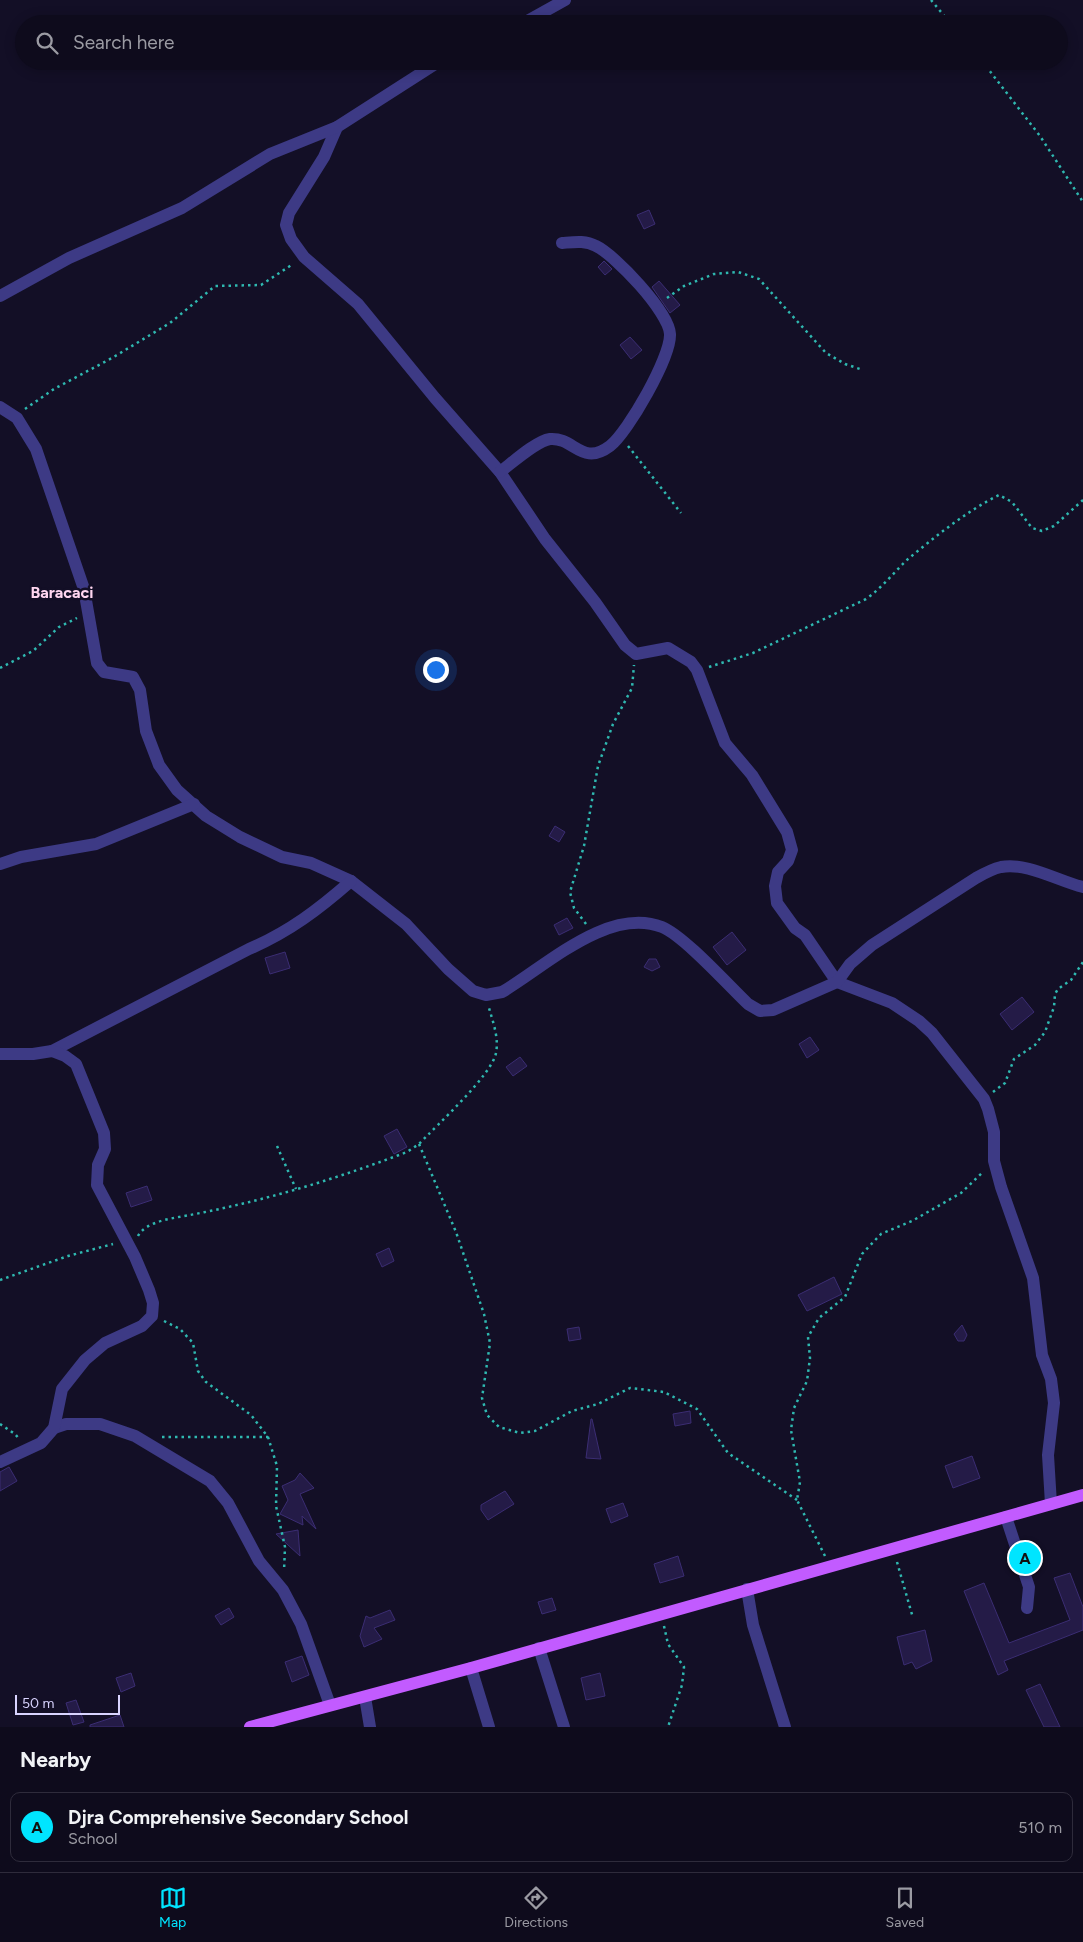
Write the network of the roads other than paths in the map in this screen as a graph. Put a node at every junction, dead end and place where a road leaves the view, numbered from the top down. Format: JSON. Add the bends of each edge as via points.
{"nodes":[{"id":1,"x":565,"y":0,"type":"edge"},
{"id":2,"x":538,"y":15,"type":"edge"},
{"id":3,"x":426,"y":70,"type":"edge"},
{"id":4,"x":337,"y":126,"type":"junction"},
{"id":5,"x":562,"y":243,"type":"dead end"},
{"id":6,"x":0,"y":296,"type":"edge"},
{"id":7,"x":0,"y":407,"type":"edge"},
{"id":8,"x":500,"y":472,"type":"junction"},
{"id":9,"x":194,"y":804,"type":"junction"},
{"id":10,"x":0,"y":864,"type":"edge"},
{"id":11,"x":351,"y":880,"type":"junction"},
{"id":12,"x":1083,"y":888,"type":"edge"},
{"id":13,"x":837,"y":982,"type":"junction"},
{"id":14,"x":52,"y":1051,"type":"junction"},
{"id":15,"x":0,"y":1054,"type":"edge"},
{"id":16,"x":54,"y":1428,"type":"junction"},
{"id":17,"x":0,"y":1462,"type":"edge"},
{"id":18,"x":1083,"y":1495,"type":"edge"},
{"id":19,"x":1051,"y":1504,"type":"junction"},
{"id":20,"x":1006,"y":1517,"type":"junction"},
{"id":21,"x":747,"y":1589,"type":"junction"},
{"id":22,"x":1027,"y":1608,"type":"dead end"},
{"id":23,"x":539,"y":1648,"type":"junction"},
{"id":24,"x":471,"y":1668,"type":"junction"},
{"id":25,"x":365,"y":1697,"type":"junction"},
{"id":26,"x":330,"y":1705,"type":"junction"},
{"id":27,"x":250,"y":1727,"type":"edge"},
{"id":28,"x":370,"y":1727,"type":"edge"},
{"id":29,"x":489,"y":1727,"type":"edge"},
{"id":30,"x":564,"y":1727,"type":"edge"},
{"id":31,"x":785,"y":1727,"type":"edge"}],
"edges":[{"from":1,"to":2,"type":"street"},
{"from":3,"to":4,"type":"street"},
{"from":4,"to":6,"type":"street","via":[[277,150],[182,208],[69,258]]},
{"from":4,"to":8,"type":"street","via":[[324,157],[289,213],[286,225],[291,239],[304,257],[358,304]]},
{"from":5,"to":8,"type":"street","via":[[580,241],[594,245],[610,254],[629,272],[670,328],[667,349],[650,389],[611,445],[600,452],[588,454],[560,440],[550,439]]},
{"from":7,"to":9,"type":"street","via":[[17,418],[36,449],[84,589],[97,663],[104,672],[133,677],[140,690],[146,731],[159,765],[177,790]]},
{"from":8,"to":13,"type":"street","via":[[545,539],[625,645],[636,654],[668,648],[691,662],[697,670],[725,743],[752,775],[787,832],[792,850],[788,861],[778,872],[775,886],[778,903]]},
{"from":9,"to":10,"type":"street","via":[[96,844]]},
{"from":9,"to":11,"type":"street","via":[[206,816],[240,837],[282,857],[311,863]]},
{"from":11,"to":13,"type":"street","via":[[406,924],[473,991],[486,995],[502,992],[593,935],[635,922],[662,927],[760,1011],[773,1010]]},
{"from":11,"to":14,"type":"street","via":[[324,906],[272,939]]},
{"from":12,"to":13,"type":"street","via":[[1014,867],[990,871],[872,945],[850,964]]},
{"from":13,"to":19,"type":"street","via":[[892,1003],[919,1021],[984,1099],[994,1132],[994,1161],[1001,1187],[1033,1278],[1042,1355],[1051,1379],[1054,1403],[1048,1455]]},
{"from":14,"to":15,"type":"street"},
{"from":14,"to":16,"type":"street","via":[[76,1064],[104,1133],[105,1149],[98,1165],[97,1185],[127,1240],[153,1303],[152,1316],[142,1326],[106,1343],[85,1360],[62,1389]]},
{"from":16,"to":17,"type":"street","via":[[41,1443]]},
{"from":16,"to":26,"type":"street","via":[[66,1424],[100,1424],[135,1436],[210,1481],[228,1502],[259,1561],[283,1590],[301,1624]]},
{"from":18,"to":19,"type":"main road"},
{"from":19,"to":20,"type":"main road"},
{"from":20,"to":21,"type":"main road"},
{"from":20,"to":22,"type":"street","via":[[1030,1587]]},
{"from":21,"to":23,"type":"main road"},
{"from":21,"to":31,"type":"street","via":[[753,1625]]},
{"from":23,"to":24,"type":"main road"},
{"from":23,"to":30,"type":"street"},
{"from":24,"to":25,"type":"main road"},
{"from":24,"to":29,"type":"street"},
{"from":25,"to":26,"type":"main road"},
{"from":25,"to":28,"type":"street"},
{"from":26,"to":27,"type":"main road"}]}
